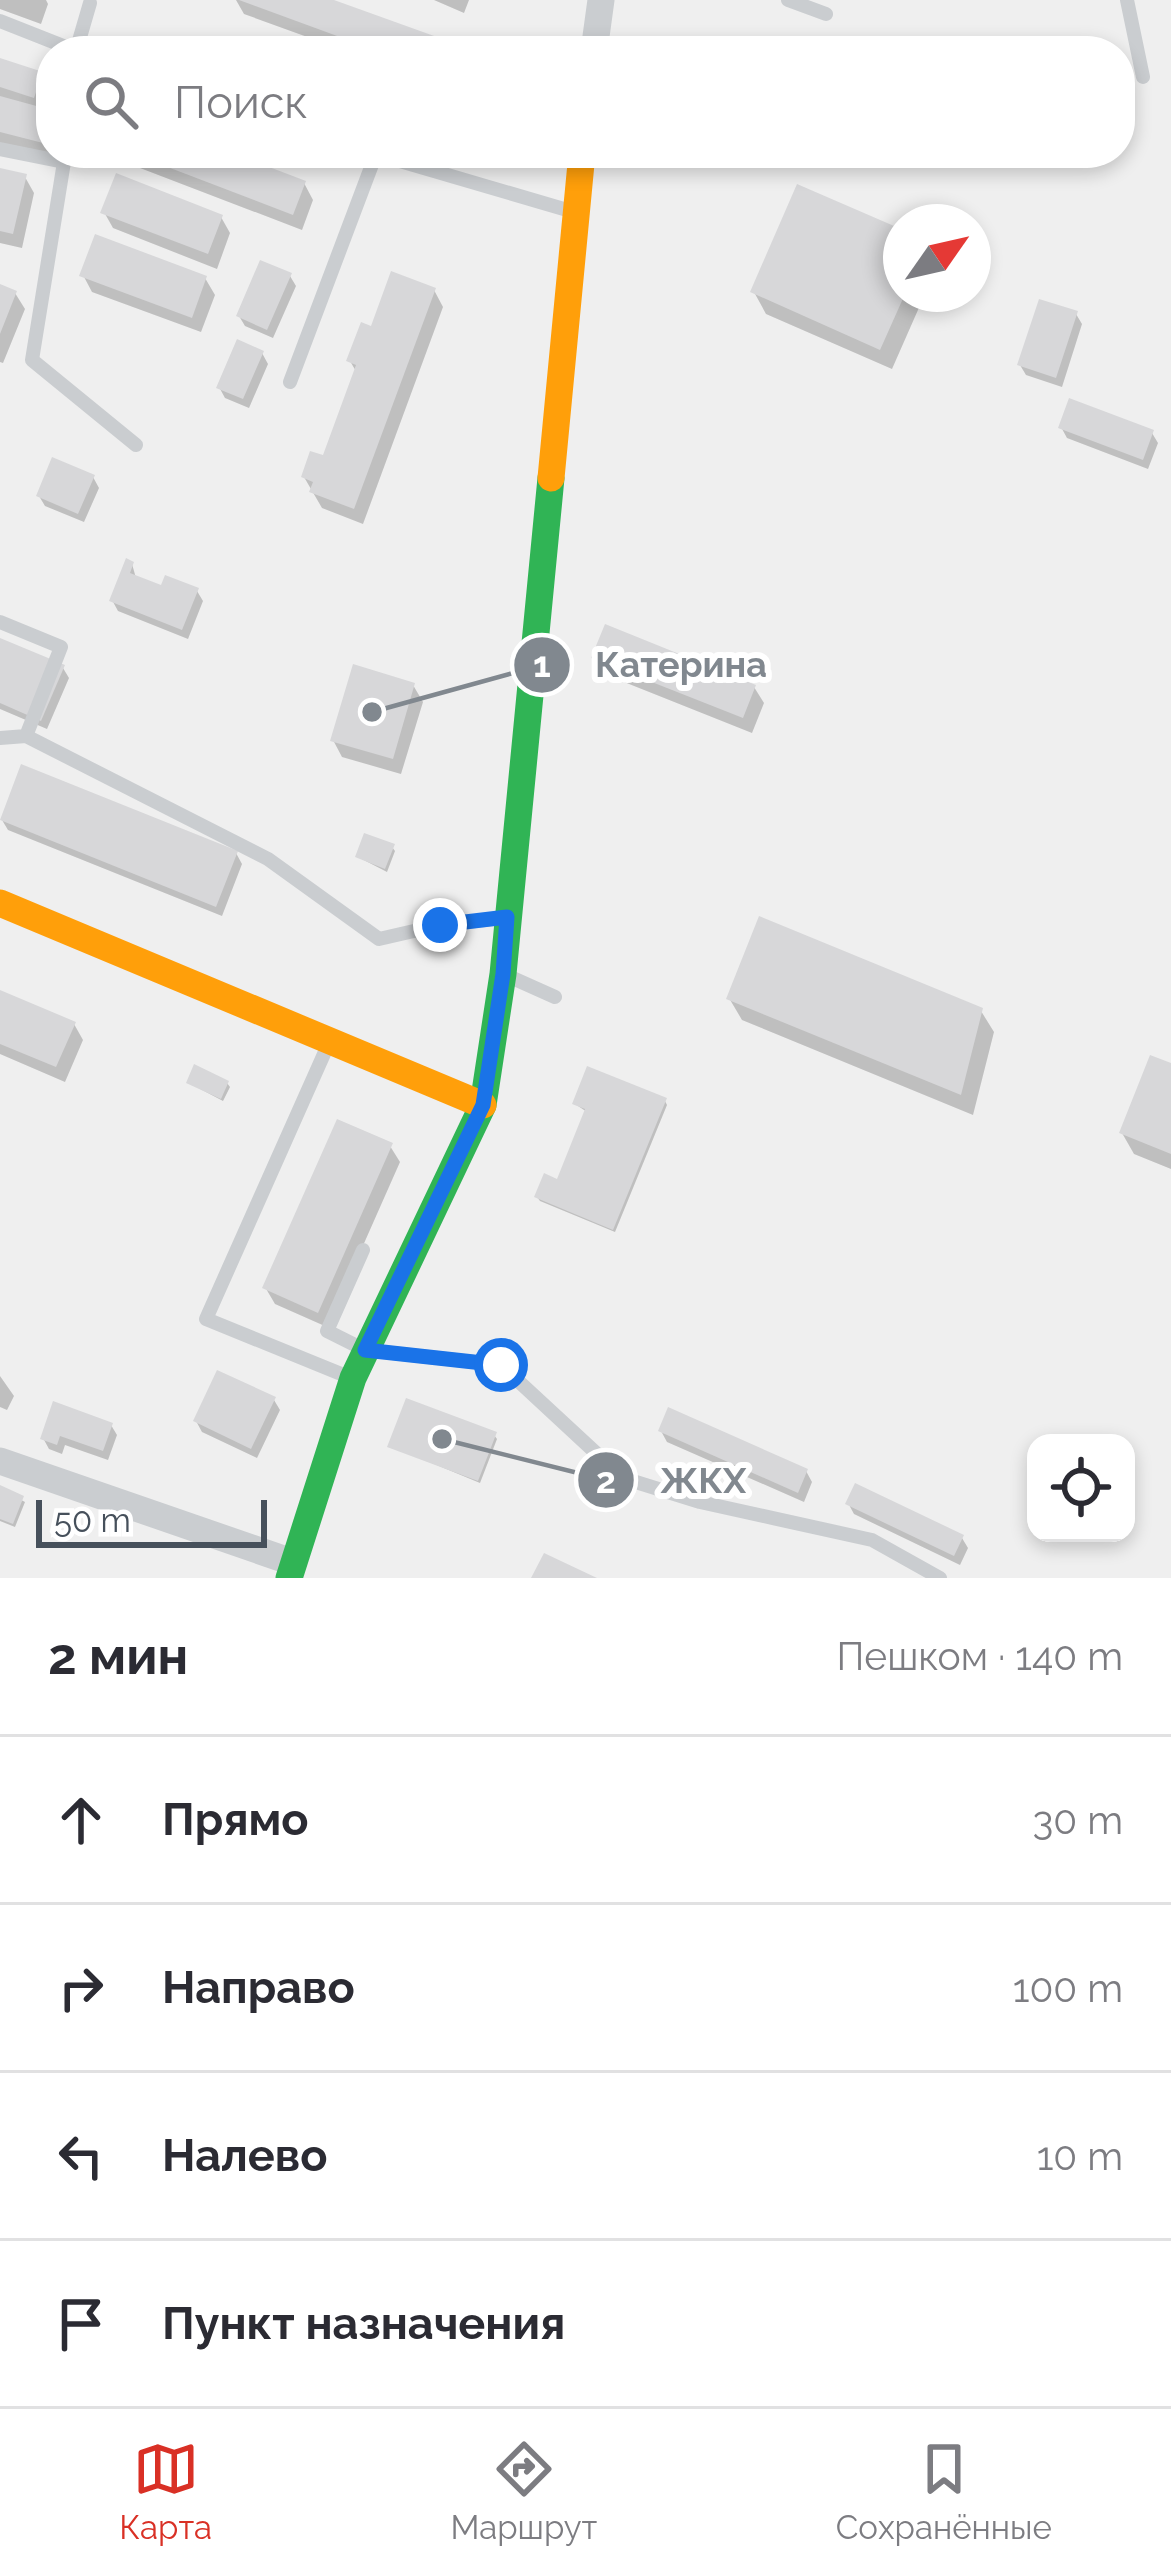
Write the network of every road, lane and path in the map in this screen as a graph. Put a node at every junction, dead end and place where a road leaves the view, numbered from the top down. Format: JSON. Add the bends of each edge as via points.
{"nodes":[{"id":1,"x":601,"y":0,"type":"edge"},
{"id":2,"x":788,"y":0,"type":"edge"},
{"id":3,"x":1127,"y":0,"type":"edge"},
{"id":4,"x":91,"y":1,"type":"edge"},
{"id":5,"x":826,"y":14,"type":"dead end"},
{"id":6,"x":0,"y":21,"type":"edge"},
{"id":7,"x":38,"y":36,"type":"edge"},
{"id":8,"x":80,"y":36,"type":"edge"},
{"id":9,"x":596,"y":36,"type":"edge"},
{"id":10,"x":1135,"y":36,"type":"edge"},
{"id":11,"x":1135,"y":38,"type":"edge"},
{"id":12,"x":1143,"y":76,"type":"dead end"},
{"id":13,"x":0,"y":149,"type":"edge"},
{"id":14,"x":36,"y":154,"type":"edge"},
{"id":15,"x":63,"y":168,"type":"edge"},
{"id":16,"x":371,"y":168,"type":"edge"},
{"id":17,"x":424,"y":168,"type":"edge"},
{"id":18,"x":580,"y":168,"type":"edge"},
{"id":19,"x":574,"y":212,"type":"junction"},
{"id":20,"x":290,"y":382,"type":"dead end"},
{"id":21,"x":136,"y":445,"type":"dead end"},
{"id":22,"x":0,"y":622,"type":"edge"},
{"id":23,"x":26,"y":736,"type":"junction"},
{"id":24,"x":0,"y":738,"type":"edge"},
{"id":25,"x":0,"y":903,"type":"edge"},
{"id":26,"x":507,"y":917,"type":"junction"},
{"id":27,"x":503,"y":974,"type":"junction"},
{"id":28,"x":555,"y":997,"type":"dead end"},
{"id":29,"x":330,"y":1040,"type":"junction"},
{"id":30,"x":483,"y":1105,"type":"junction"},
{"id":31,"x":363,"y":1250,"type":"dead end"},
{"id":32,"x":365,"y":1350,"type":"junction"},
{"id":33,"x":352,"y":1378,"type":"junction"},
{"id":34,"x":0,"y":1461,"type":"edge"},
{"id":35,"x":290,"y":1570,"type":"edge"},
{"id":36,"x":940,"y":1578,"type":"edge"}],
"edges":[{"from":1,"to":9,"type":"street"},
{"from":2,"to":5,"type":"lane"},
{"from":3,"to":10,"type":"lane"},
{"from":4,"to":8,"type":"lane"},
{"from":6,"to":7,"type":"lane"},
{"from":11,"to":12,"type":"lane"},
{"from":13,"to":14,"type":"lane"},
{"from":15,"to":21,"type":"lane","via":[[32,360]]},
{"from":16,"to":20,"type":"lane"},
{"from":17,"to":19,"type":"lane"},
{"from":18,"to":19,"type":"street"},
{"from":19,"to":26,"type":"street"},
{"from":22,"to":23,"type":"lane","via":[[62,647]]},
{"from":23,"to":24,"type":"lane"},
{"from":23,"to":26,"type":"lane","via":[[268,860],[379,939]]},
{"from":25,"to":29,"type":"street"},
{"from":26,"to":27,"type":"street"},
{"from":27,"to":28,"type":"lane"},
{"from":27,"to":30,"type":"street"},
{"from":29,"to":30,"type":"street"},
{"from":29,"to":33,"type":"lane","via":[[206,1319]]},
{"from":30,"to":32,"type":"street"},
{"from":31,"to":32,"type":"lane","via":[[328,1331]]},
{"from":32,"to":33,"type":"street"},
{"from":32,"to":36,"type":"lane","via":[[501,1365],[623,1478],[872,1540]]},
{"from":33,"to":35,"type":"street"},
{"from":34,"to":35,"type":"street"}]}
